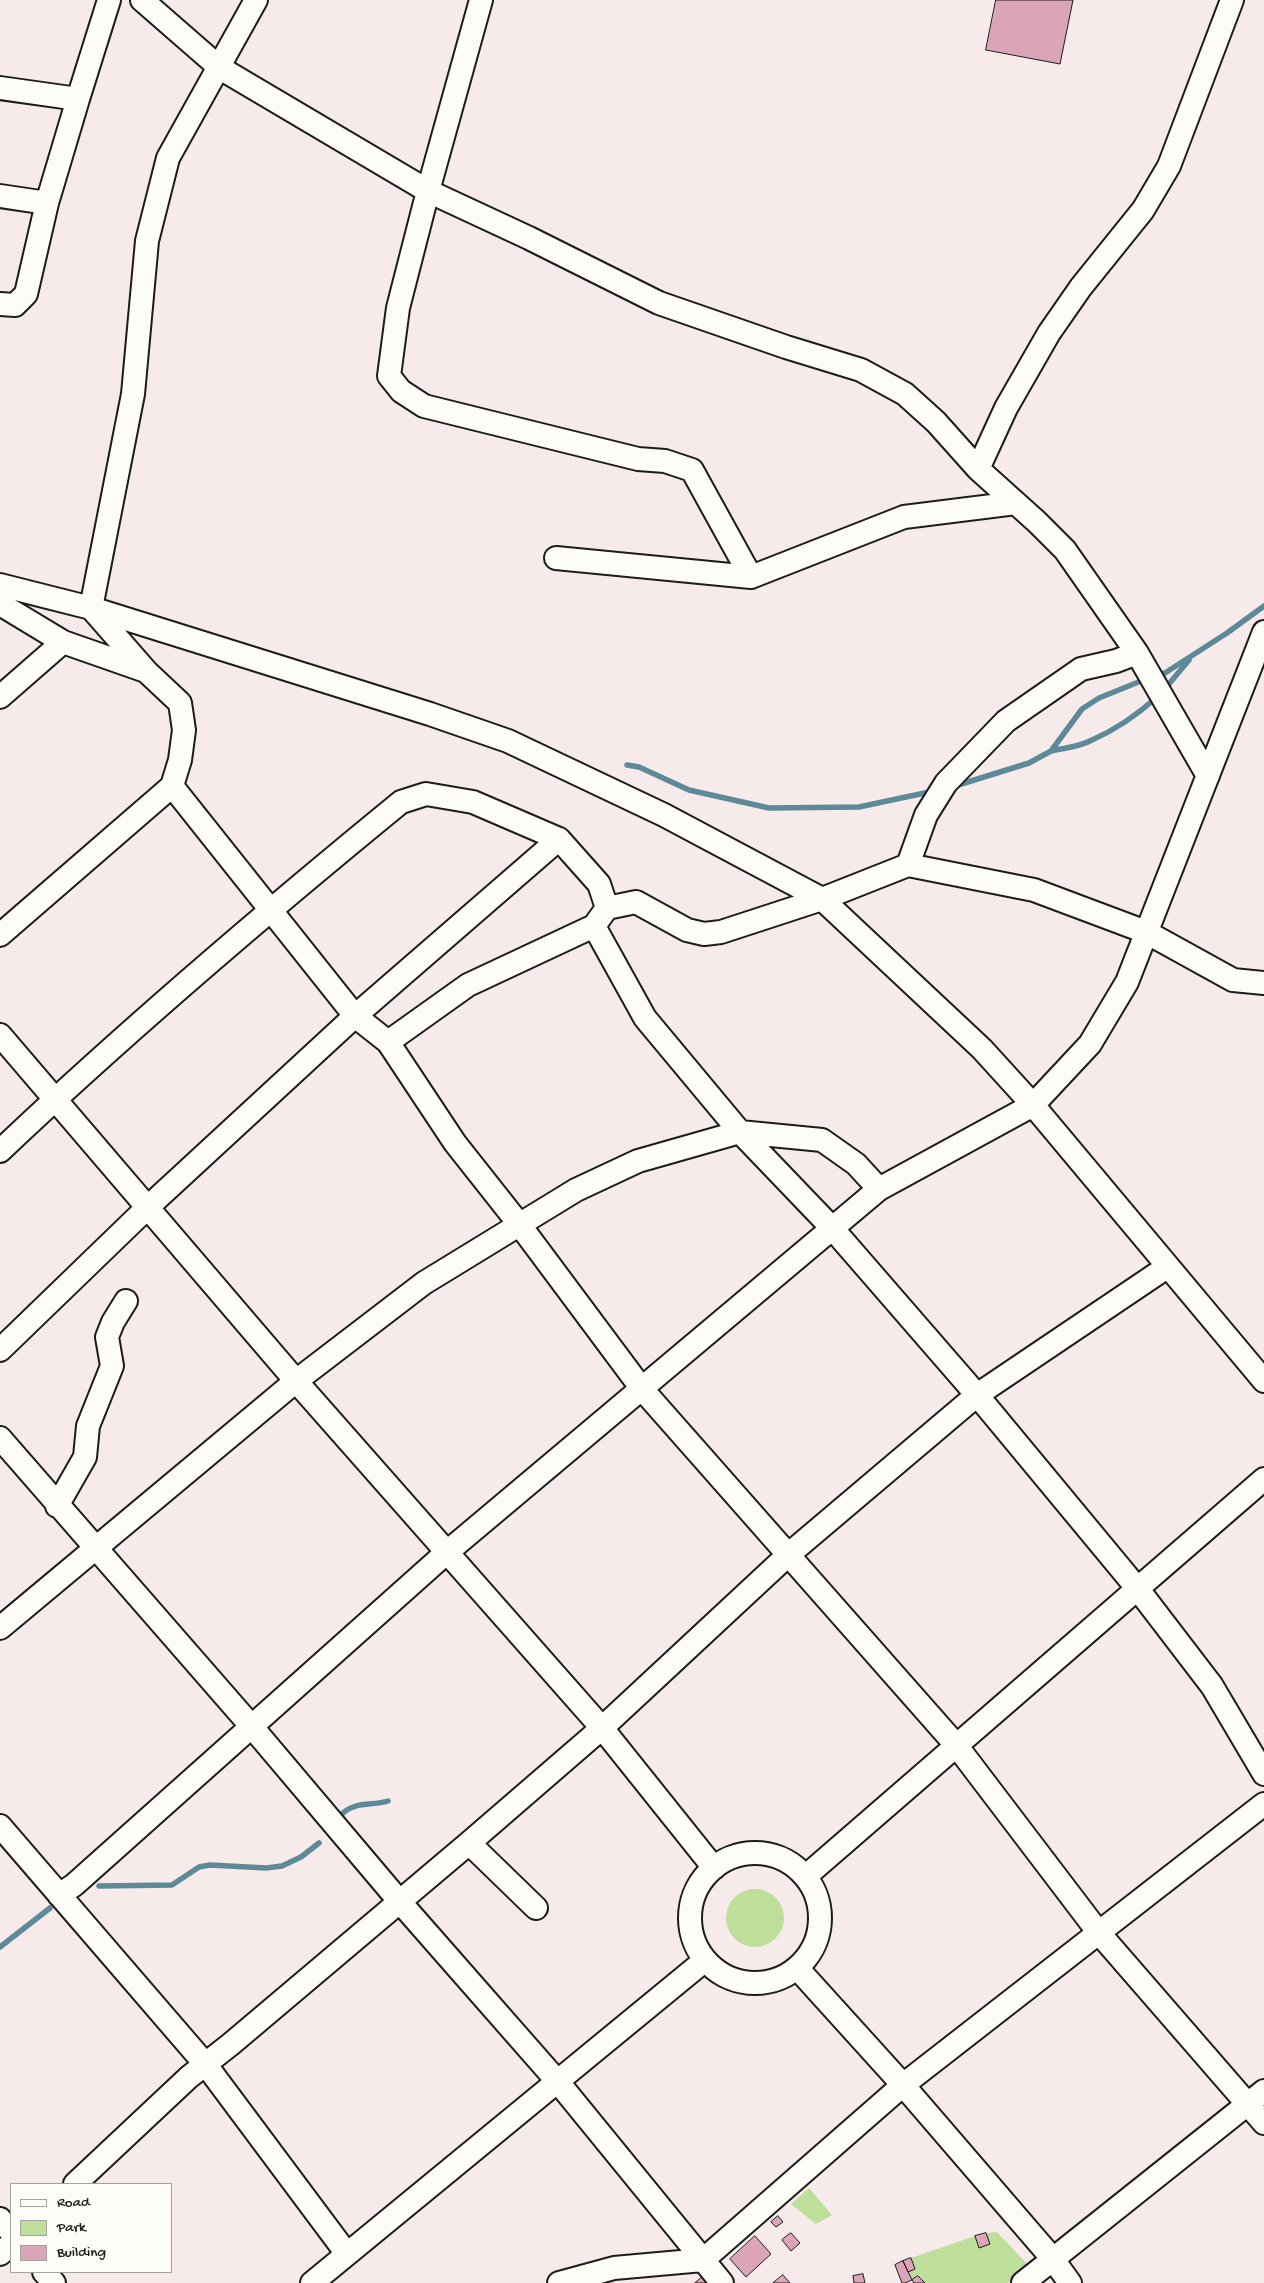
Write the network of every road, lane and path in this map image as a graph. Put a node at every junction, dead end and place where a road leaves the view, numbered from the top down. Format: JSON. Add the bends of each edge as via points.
{"nodes":[{"id":1,"x":109,"y":0,"type":"edge"},
{"id":2,"x":142,"y":0,"type":"edge"},
{"id":3,"x":256,"y":0,"type":"edge"},
{"id":4,"x":481,"y":0,"type":"edge"},
{"id":5,"x":1232,"y":0,"type":"edge"},
{"id":6,"x":220,"y":68,"type":"junction"},
{"id":7,"x":0,"y":88,"type":"edge"},
{"id":8,"x":78,"y":99,"type":"junction"},
{"id":9,"x":428,"y":190,"type":"junction"},
{"id":10,"x":0,"y":196,"type":"edge"},
{"id":11,"x":47,"y":203,"type":"junction"},
{"id":12,"x":0,"y":304,"type":"edge"},
{"id":13,"x":978,"y":469,"type":"junction"},
{"id":14,"x":1016,"y":503,"type":"junction"},
{"id":15,"x":556,"y":558,"type":"dead end"},
{"id":16,"x":751,"y":577,"type":"junction"},
{"id":17,"x":0,"y":585,"type":"edge"},
{"id":18,"x":0,"y":604,"type":"edge"},
{"id":19,"x":91,"y":608,"type":"junction"},
{"id":20,"x":1264,"y":632,"type":"edge"},
{"id":21,"x":63,"y":642,"type":"junction"},
{"id":22,"x":1137,"y":653,"type":"junction"},
{"id":23,"x":147,"y":672,"type":"junction"},
{"id":24,"x":0,"y":697,"type":"edge"},
{"id":25,"x":1208,"y":776,"type":"junction"},
{"id":26,"x":172,"y":786,"type":"junction"},
{"id":27,"x":559,"y":838,"type":"junction"},
{"id":28,"x":908,"y":865,"type":"junction"},
{"id":29,"x":822,"y":899,"type":"junction"},
{"id":30,"x":607,"y":908,"type":"junction"},
{"id":31,"x":270,"y":909,"type":"junction"},
{"id":32,"x":594,"y":926,"type":"junction"},
{"id":33,"x":1146,"y":932,"type":"junction"},
{"id":34,"x":0,"y":935,"type":"edge"},
{"id":35,"x":1264,"y":983,"type":"edge"},
{"id":36,"x":355,"y":1016,"type":"junction"},
{"id":37,"x":0,"y":1035,"type":"edge"},
{"id":38,"x":388,"y":1042,"type":"junction"},
{"id":39,"x":55,"y":1098,"type":"junction"},
{"id":40,"x":1033,"y":1105,"type":"junction"},
{"id":41,"x":740,"y":1132,"type":"junction"},
{"id":42,"x":0,"y":1150,"type":"edge"},
{"id":43,"x":879,"y":1189,"type":"junction"},
{"id":44,"x":148,"y":1207,"type":"junction"},
{"id":45,"x":519,"y":1224,"type":"junction"},
{"id":46,"x":832,"y":1228,"type":"junction"},
{"id":47,"x":1168,"y":1267,"type":"junction"},
{"id":48,"x":126,"y":1302,"type":"dead end"},
{"id":49,"x":0,"y":1350,"type":"edge"},
{"id":50,"x":296,"y":1381,"type":"junction"},
{"id":51,"x":1264,"y":1381,"type":"edge"},
{"id":52,"x":642,"y":1389,"type":"junction"},
{"id":53,"x":978,"y":1395,"type":"junction"},
{"id":54,"x":0,"y":1438,"type":"edge"},
{"id":55,"x":1264,"y":1479,"type":"edge"},
{"id":56,"x":58,"y":1506,"type":"junction"},
{"id":57,"x":97,"y":1549,"type":"junction"},
{"id":58,"x":446,"y":1553,"type":"junction"},
{"id":59,"x":788,"y":1555,"type":"junction"},
{"id":60,"x":1137,"y":1588,"type":"junction"},
{"id":61,"x":0,"y":1628,"type":"edge"},
{"id":62,"x":252,"y":1727,"type":"junction"},
{"id":63,"x":602,"y":1728,"type":"junction"},
{"id":64,"x":956,"y":1745,"type":"junction"},
{"id":65,"x":1264,"y":1774,"type":"edge"},
{"id":66,"x":1264,"y":1804,"type":"edge"},
{"id":67,"x":0,"y":1826,"type":"edge"},
{"id":68,"x":469,"y":1843,"type":"junction"},
{"id":69,"x":714,"y":1868,"type":"junction"},
{"id":70,"x":806,"y":1876,"type":"junction"},
{"id":71,"x":59,"y":1896,"type":"junction"},
{"id":72,"x":400,"y":1902,"type":"junction"},
{"id":73,"x":536,"y":1908,"type":"dead end"},
{"id":74,"x":1099,"y":1933,"type":"junction"},
{"id":75,"x":704,"y":1961,"type":"junction"},
{"id":76,"x":798,"y":1969,"type":"junction"},
{"id":77,"x":206,"y":2066,"type":"junction"},
{"id":78,"x":558,"y":2082,"type":"junction"},
{"id":79,"x":903,"y":2085,"type":"junction"},
{"id":80,"x":1256,"y":2097,"type":"edge"},
{"id":81,"x":1264,"y":2123,"type":"edge"},
{"id":82,"x":76,"y":2183,"type":"edge"},
{"id":83,"x":0,"y":2219,"type":"edge"},
{"id":84,"x":10,"y":2231,"type":"edge"},
{"id":85,"x":10,"y":2245,"type":"edge"},
{"id":86,"x":0,"y":2254,"type":"edge"},
{"id":87,"x":347,"y":2254,"type":"junction"},
{"id":88,"x":1052,"y":2258,"type":"junction"},
{"id":89,"x":702,"y":2260,"type":"junction"},
{"id":90,"x":45,"y":2273,"type":"edge"},
{"id":91,"x":618,"y":2275,"type":"edge"},
{"id":92,"x":320,"y":2280,"type":"edge"},
{"id":93,"x":54,"y":2283,"type":"edge"},
{"id":94,"x":559,"y":2283,"type":"edge"},
{"id":95,"x":722,"y":2283,"type":"edge"},
{"id":96,"x":1023,"y":2283,"type":"edge"},
{"id":97,"x":1070,"y":2283,"type":"edge"}],
"edges":[{"from":1,"to":8,"type":"street"},
{"from":2,"to":6,"type":"street"},
{"from":3,"to":6,"type":"street"},
{"from":4,"to":9,"type":"street"},
{"from":5,"to":13,"type":"street","via":[[1169,166],[1143,210],[1048,333],[1006,408]]},
{"from":6,"to":9,"type":"street"},
{"from":6,"to":19,"type":"street","via":[[168,158],[147,242],[133,394]]},
{"from":7,"to":8,"type":"street"},
{"from":8,"to":11,"type":"street"},
{"from":9,"to":13,"type":"street","via":[[660,303],[861,370],[905,394],[936,422]]},
{"from":9,"to":16,"type":"street","via":[[398,308],[389,376],[401,391],[424,406],[692,470]]},
{"from":10,"to":11,"type":"street"},
{"from":11,"to":12,"type":"street","via":[[26,294],[15,305]]},
{"from":13,"to":14,"type":"street"},
{"from":14,"to":16,"type":"street","via":[[904,517]]},
{"from":14,"to":22,"type":"street","via":[[1064,550]]},
{"from":15,"to":16,"type":"street"},
{"from":17,"to":19,"type":"street"},
{"from":18,"to":21,"type":"street"},
{"from":19,"to":23,"type":"street"},
{"from":19,"to":29,"type":"street","via":[[508,741],[664,815]]},
{"from":20,"to":25,"type":"street"},
{"from":21,"to":23,"type":"street"},
{"from":21,"to":24,"type":"street"},
{"from":22,"to":25,"type":"street"},
{"from":22,"to":28,"type":"street","via":[[1082,669],[1006,721],[946,783],[926,816]]},
{"from":23,"to":26,"type":"street","via":[[180,703],[184,730]]},
{"from":25,"to":33,"type":"street"},
{"from":26,"to":31,"type":"street"},
{"from":26,"to":34,"type":"street"},
{"from":27,"to":30,"type":"street","via":[[598,884]]},
{"from":27,"to":31,"type":"street","via":[[473,802],[426,794],[401,802]]},
{"from":27,"to":36,"type":"street"},
{"from":28,"to":29,"type":"street"},
{"from":28,"to":33,"type":"street","via":[[1034,890]]},
{"from":29,"to":30,"type":"street","via":[[721,932],[704,934],[687,930],[636,902]]},
{"from":29,"to":40,"type":"street","via":[[982,1049]]},
{"from":30,"to":32,"type":"street"},
{"from":31,"to":36,"type":"street"},
{"from":31,"to":39,"type":"street"},
{"from":32,"to":38,"type":"street","via":[[468,985]]},
{"from":32,"to":41,"type":"street","via":[[645,1018]]},
{"from":33,"to":35,"type":"street","via":[[1233,980]]},
{"from":33,"to":40,"type":"street","via":[[1128,982],[1090,1044]]},
{"from":36,"to":38,"type":"street"},
{"from":36,"to":44,"type":"street"},
{"from":37,"to":39,"type":"street"},
{"from":38,"to":45,"type":"street","via":[[455,1144]]},
{"from":39,"to":42,"type":"street"},
{"from":39,"to":44,"type":"street"},
{"from":40,"to":43,"type":"street"},
{"from":40,"to":47,"type":"street"},
{"from":41,"to":43,"type":"street","via":[[822,1140],[856,1164]]},
{"from":41,"to":45,"type":"street","via":[[638,1161],[576,1190]]},
{"from":41,"to":46,"type":"street"},
{"from":43,"to":46,"type":"street"},
{"from":44,"to":49,"type":"street"},
{"from":44,"to":50,"type":"street"},
{"from":45,"to":50,"type":"street","via":[[424,1283]]},
{"from":45,"to":52,"type":"street"},
{"from":46,"to":52,"type":"street"},
{"from":46,"to":53,"type":"street"},
{"from":47,"to":51,"type":"street"},
{"from":47,"to":53,"type":"street"},
{"from":48,"to":56,"type":"street","via":[[107,1337],[112,1366],[88,1426],[85,1457]]},
{"from":50,"to":57,"type":"street"},
{"from":50,"to":58,"type":"street"},
{"from":52,"to":58,"type":"street"},
{"from":52,"to":59,"type":"street"},
{"from":53,"to":59,"type":"street"},
{"from":53,"to":60,"type":"street"},
{"from":54,"to":56,"type":"street"},
{"from":55,"to":60,"type":"street"},
{"from":56,"to":57,"type":"street"},
{"from":57,"to":61,"type":"street"},
{"from":57,"to":62,"type":"street"},
{"from":58,"to":62,"type":"street"},
{"from":58,"to":63,"type":"street"},
{"from":59,"to":63,"type":"street"},
{"from":59,"to":64,"type":"street"},
{"from":60,"to":64,"type":"street"},
{"from":60,"to":65,"type":"street","via":[[1212,1686]]},
{"from":62,"to":71,"type":"street"},
{"from":62,"to":72,"type":"street"},
{"from":63,"to":68,"type":"street"},
{"from":63,"to":69,"type":"street"},
{"from":64,"to":70,"type":"street"},
{"from":64,"to":74,"type":"street"},
{"from":66,"to":74,"type":"street"},
{"from":67,"to":71,"type":"street"},
{"from":68,"to":72,"type":"street"},
{"from":68,"to":73,"type":"street"},
{"from":69,"to":70,"type":"street","via":[[730,1857],[750,1853],[771,1854]]},
{"from":69,"to":75,"type":"street","via":[[699,1883],[691,1902],[689,1923],[694,1943]]},
{"from":70,"to":76,"type":"street","via":[[816,1894],[821,1914],[820,1928],[811,1954]]},
{"from":71,"to":77,"type":"street"},
{"from":72,"to":77,"type":"street"},
{"from":72,"to":78,"type":"street"},
{"from":74,"to":79,"type":"street"},
{"from":74,"to":80,"type":"street"},
{"from":75,"to":76,"type":"street","via":[[739,1983],[780,1980]]},
{"from":75,"to":78,"type":"street"},
{"from":76,"to":79,"type":"street"},
{"from":77,"to":82,"type":"street"},
{"from":77,"to":87,"type":"street"},
{"from":78,"to":87,"type":"street"},
{"from":78,"to":89,"type":"street"},
{"from":79,"to":88,"type":"street"},
{"from":79,"to":89,"type":"street"},
{"from":80,"to":81,"type":"street"},
{"from":80,"to":88,"type":"street"},
{"from":83,"to":84,"type":"street"},
{"from":85,"to":86,"type":"street"},
{"from":87,"to":92,"type":"street"},
{"from":88,"to":96,"type":"street"},
{"from":88,"to":97,"type":"street"},
{"from":89,"to":91,"type":"street"},
{"from":89,"to":95,"type":"street"},
{"from":90,"to":93,"type":"street"},
{"from":91,"to":94,"type":"street"}]}
